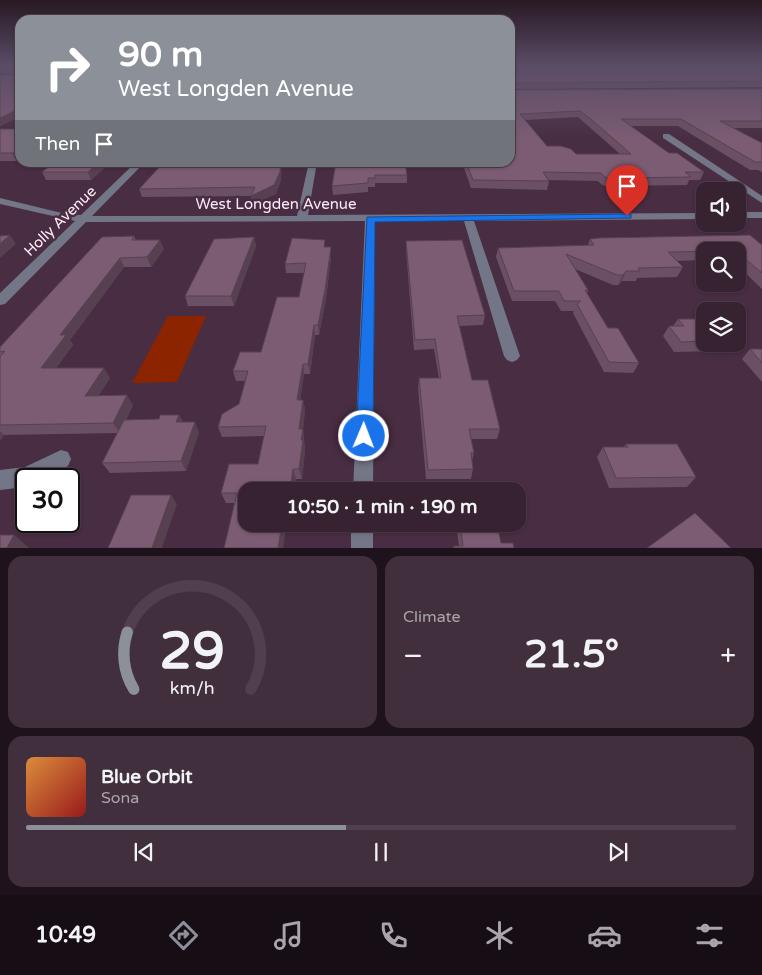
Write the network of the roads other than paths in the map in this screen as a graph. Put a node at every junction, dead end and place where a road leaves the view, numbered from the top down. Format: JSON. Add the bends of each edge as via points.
{"nodes":[{"id":1,"x":666,"y":136,"type":"dead end"},
{"id":2,"x":136,"y":167,"type":"edge"},
{"id":3,"x":312,"y":167,"type":"edge"},
{"id":4,"x":762,"y":200,"type":"edge"},
{"id":5,"x":0,"y":201,"type":"edge"},
{"id":6,"x":756,"y":215,"type":"edge"},
{"id":7,"x":696,"y":216,"type":"edge"},
{"id":8,"x":85,"y":218,"type":"junction"},
{"id":9,"x":302,"y":218,"type":"junction"},
{"id":10,"x":468,"y":218,"type":"junction"},
{"id":11,"x":370,"y":219,"type":"junction"},
{"id":12,"x":762,"y":224,"type":"edge"},
{"id":13,"x":0,"y":301,"type":"edge"},
{"id":14,"x":512,"y":356,"type":"dead end"},
{"id":15,"x":61,"y":459,"type":"dead end"},
{"id":16,"x":0,"y":480,"type":"edge"},
{"id":17,"x":363,"y":482,"type":"edge"},
{"id":18,"x":362,"y":532,"type":"edge"},
{"id":19,"x":362,"y":548,"type":"edge"}],
"edges":[{"from":1,"to":4,"type":"street"},
{"from":2,"to":8,"type":"street","name":"Holly Avenue"},
{"from":3,"to":9,"type":"street"},
{"from":5,"to":8,"type":"street","name":"West Longden Avenue","via":[[66,217]]},
{"from":6,"to":12,"type":"street"},
{"from":7,"to":10,"type":"street","name":"West Longden Avenue"},
{"from":8,"to":9,"type":"street","name":"West Longden Avenue"},
{"from":8,"to":13,"type":"street","name":"Holly Avenue"},
{"from":9,"to":11,"type":"street","name":"West Longden Avenue"},
{"from":10,"to":11,"type":"street","name":"West Longden Avenue"},
{"from":10,"to":14,"type":"street"},
{"from":11,"to":17,"type":"street"},
{"from":15,"to":16,"type":"street","via":[[30,476]]},
{"from":18,"to":19,"type":"street"}]}
